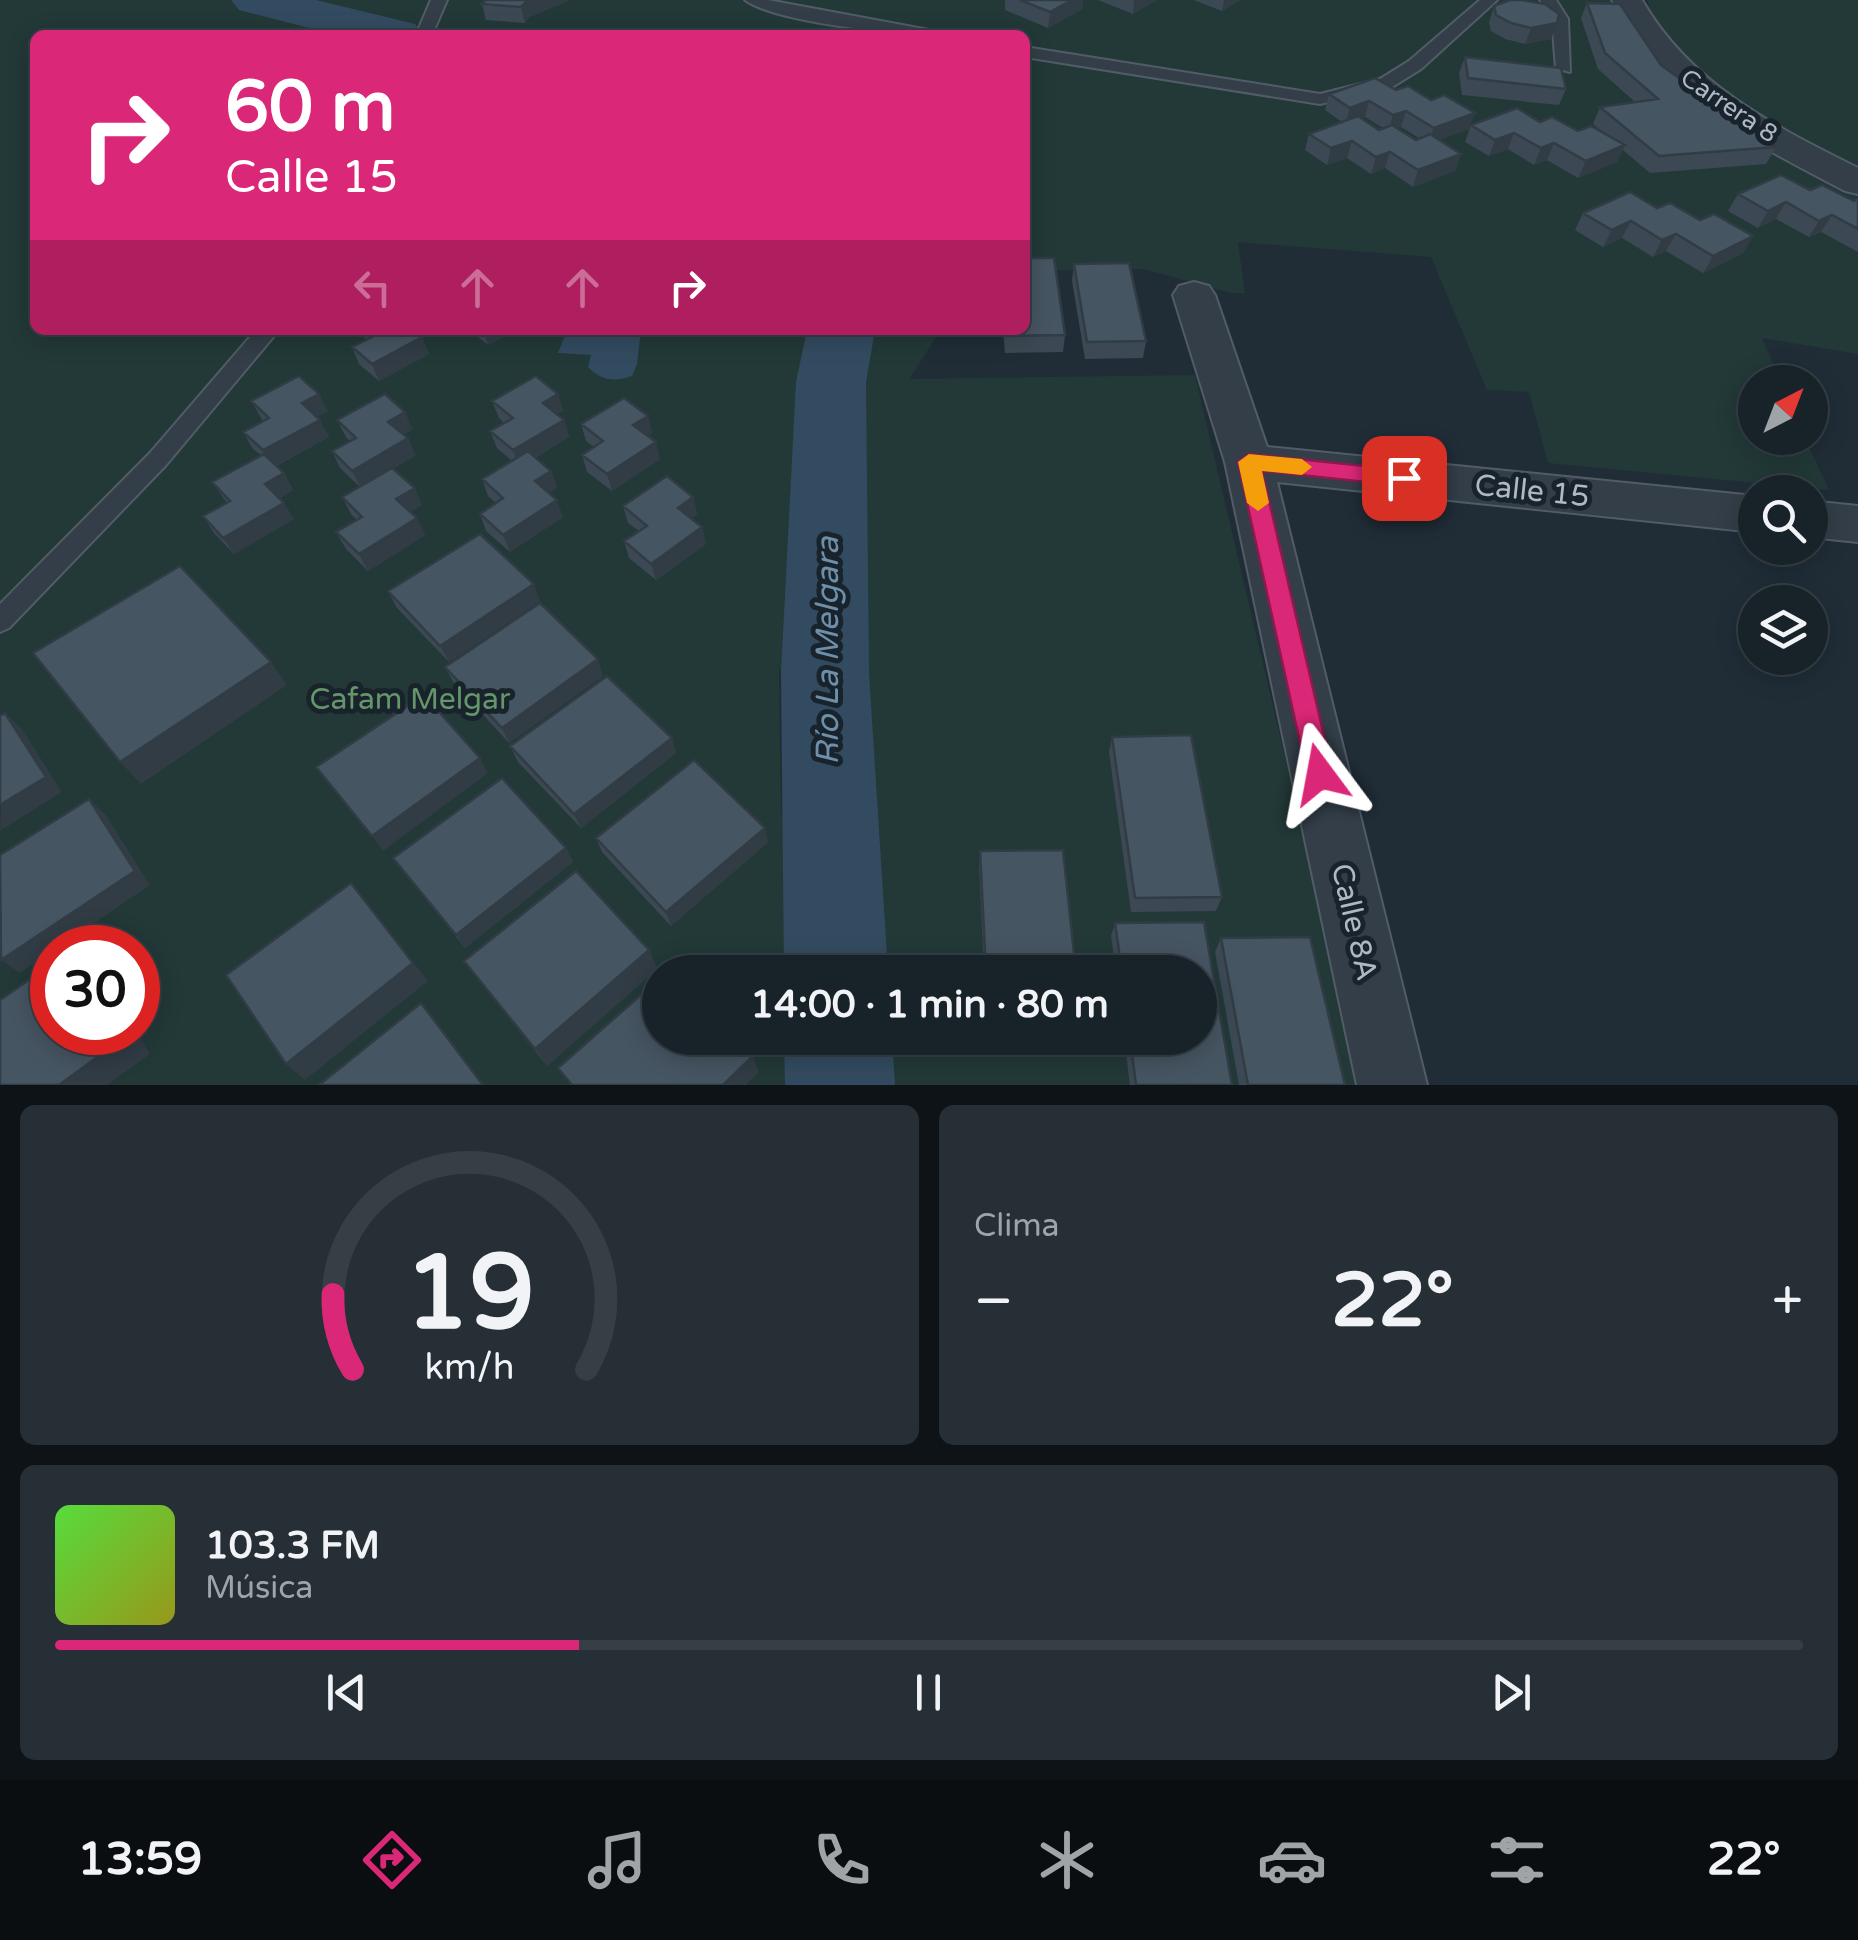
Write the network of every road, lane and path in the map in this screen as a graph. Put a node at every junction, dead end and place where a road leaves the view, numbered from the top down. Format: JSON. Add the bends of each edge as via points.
{"nodes":[{"id":1,"x":438,"y":0,"type":"edge"},
{"id":2,"x":753,"y":0,"type":"edge"},
{"id":3,"x":1489,"y":0,"type":"edge"},
{"id":4,"x":1548,"y":0,"type":"edge"},
{"id":5,"x":1627,"y":0,"type":"edge"},
{"id":6,"x":425,"y":30,"type":"edge"},
{"id":7,"x":901,"y":30,"type":"edge"},
{"id":8,"x":1030,"y":53,"type":"edge"},
{"id":9,"x":1564,"y":68,"type":"edge"},
{"id":10,"x":1858,"y":183,"type":"edge"},
{"id":11,"x":1194,"y":295,"type":"dead end"},
{"id":12,"x":264,"y":335,"type":"edge"},
{"id":13,"x":1249,"y":462,"type":"junction"},
{"id":14,"x":1738,"y":512,"type":"edge"},
{"id":15,"x":1828,"y":521,"type":"edge"},
{"id":16,"x":1858,"y":524,"type":"edge"},
{"id":17,"x":0,"y":621,"type":"edge"},
{"id":18,"x":1392,"y":1085,"type":"edge"}],
"edges":[{"from":1,"to":6,"type":"lane"},
{"from":2,"to":7,"type":"lane"},
{"from":3,"to":8,"type":"lane","via":[[1386,83],[1320,99]]},
{"from":4,"to":9,"type":"lane","via":[[1560,18]]},
{"from":5,"to":10,"type":"street","name":"Carrera 8","via":[[1640,32],[1677,73],[1756,130]]},
{"from":11,"to":13,"type":"street","name":"Calle 8A"},
{"from":12,"to":17,"type":"lane","via":[[158,460]]},
{"from":13,"to":14,"type":"street","name":"Calle 15"},
{"from":13,"to":18,"type":"street","name":"Calle 8A"},
{"from":15,"to":16,"type":"street"}]}
